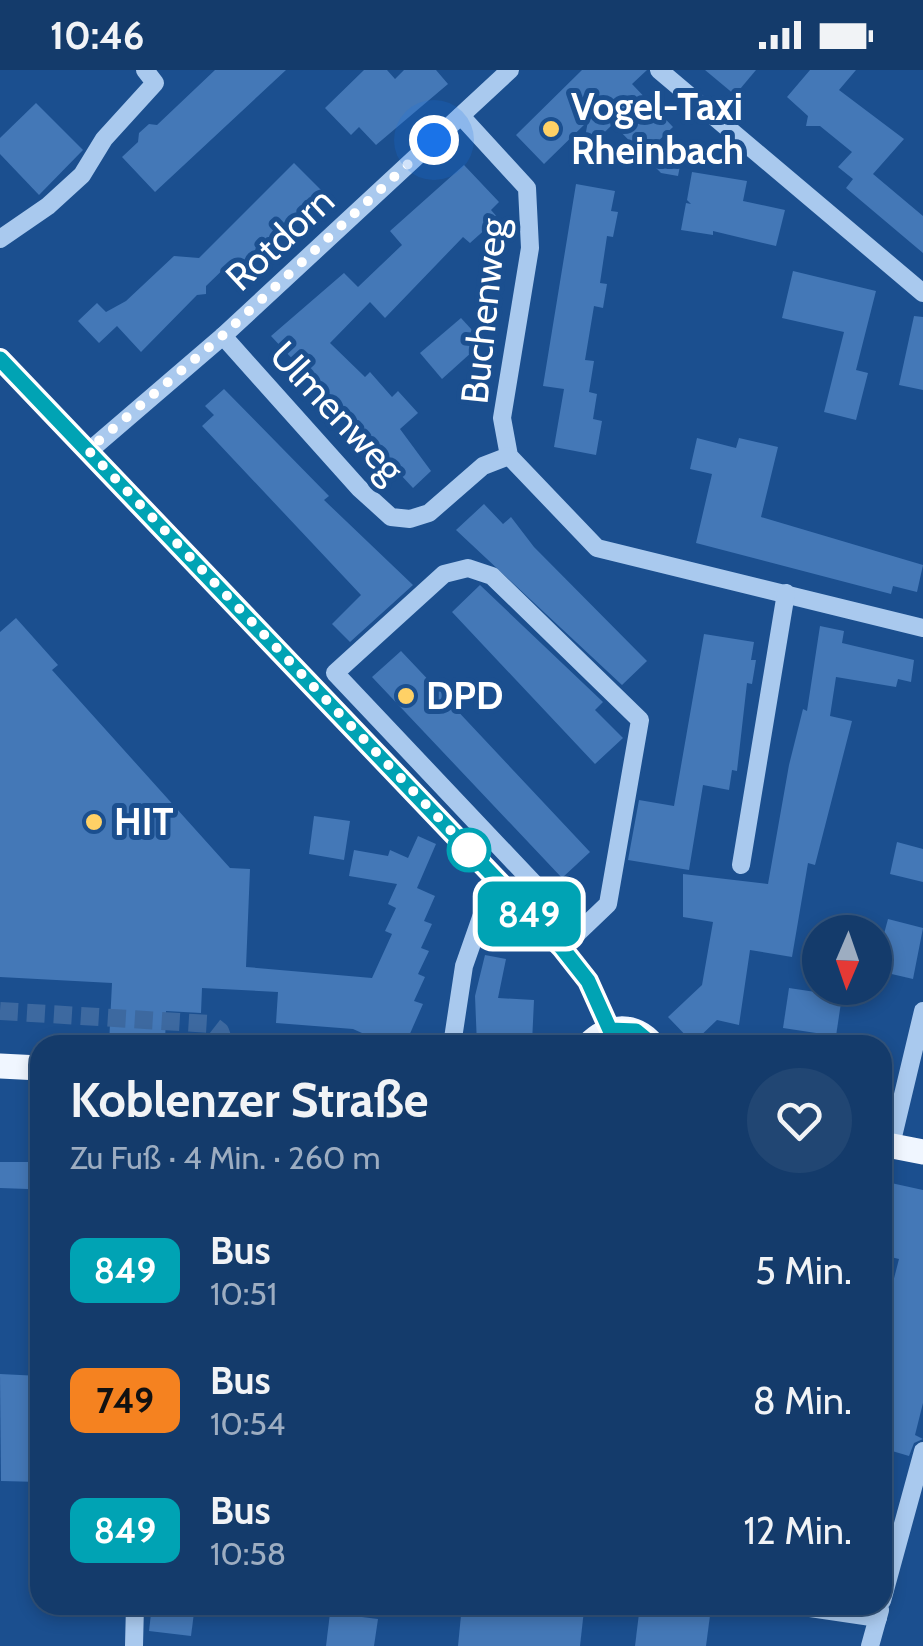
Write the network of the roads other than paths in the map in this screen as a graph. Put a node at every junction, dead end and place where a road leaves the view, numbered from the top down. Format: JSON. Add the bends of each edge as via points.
{"nodes":[{"id":1,"x":144,"y":70,"type":"edge"},
{"id":2,"x":510,"y":70,"type":"edge"},
{"id":3,"x":659,"y":70,"type":"edge"},
{"id":4,"x":461,"y":116,"type":"junction"},
{"id":5,"x":0,"y":238,"type":"edge"},
{"id":6,"x":923,"y":293,"type":"edge"},
{"id":7,"x":222,"y":336,"type":"junction"},
{"id":8,"x":0,"y":360,"type":"edge"},
{"id":9,"x":88,"y":450,"type":"junction"},
{"id":10,"x":509,"y":456,"type":"junction"},
{"id":11,"x":786,"y":593,"type":"junction"},
{"id":12,"x":923,"y":628,"type":"edge"},
{"id":13,"x":335,"y":673,"type":"junction"},
{"id":14,"x":316,"y":691,"type":"junction"},
{"id":15,"x":741,"y":865,"type":"dead end"},
{"id":16,"x":484,"y":908,"type":"dead end"},
{"id":17,"x":579,"y":931,"type":"junction"},
{"id":18,"x":562,"y":948,"type":"junction"},
{"id":19,"x":923,"y":1011,"type":"edge"},
{"id":20,"x":610,"y":1030,"type":"junction"},
{"id":21,"x":454,"y":1035,"type":"edge"},
{"id":22,"x":603,"y":1035,"type":"edge"},
{"id":23,"x":641,"y":1035,"type":"edge"},
{"id":24,"x":0,"y":1066,"type":"edge"},
{"id":25,"x":30,"y":1068,"type":"edge"},
{"id":26,"x":892,"y":1126,"type":"edge"},
{"id":27,"x":892,"y":1145,"type":"edge"},
{"id":28,"x":923,"y":1152,"type":"edge"},
{"id":29,"x":923,"y":1451,"type":"edge"},
{"id":30,"x":892,"y":1564,"type":"edge"},
{"id":31,"x":136,"y":1615,"type":"edge"},
{"id":32,"x":878,"y":1615,"type":"edge"},
{"id":33,"x":134,"y":1646,"type":"edge"},
{"id":34,"x":870,"y":1646,"type":"edge"}],
"edges":[{"from":1,"to":5,"type":"street","via":[[154,82],[82,174]]},
{"from":2,"to":4,"type":"street","name":"Rotdorn"},
{"from":3,"to":6,"type":"street"},
{"from":4,"to":7,"type":"street","name":"Rotdorn"},
{"from":4,"to":10,"type":"street","name":"Buchenweg","via":[[528,188],[530,248],[502,418]]},
{"from":7,"to":9,"type":"street","name":"Rotdorn"},
{"from":7,"to":10,"type":"street","name":"Ulmenweg","via":[[391,518],[429,512],[483,466]]},
{"from":8,"to":9,"type":"street"},
{"from":9,"to":14,"type":"street"},
{"from":10,"to":11,"type":"street","name":"Buchenweg","via":[[597,548]]},
{"from":11,"to":12,"type":"street","name":"Buchenweg"},
{"from":11,"to":15,"type":"street"},
{"from":13,"to":14,"type":"street"},
{"from":13,"to":17,"type":"street"},
{"from":13,"to":17,"type":"street","via":[[444,574],[468,568],[492,576],[640,720],[608,904]]},
{"from":14,"to":18,"type":"street"},
{"from":16,"to":21,"type":"street","via":[[464,966]]},
{"from":17,"to":18,"type":"street"},
{"from":18,"to":20,"type":"street","via":[[588,981]]},
{"from":19,"to":26,"type":"street"},
{"from":20,"to":22,"type":"main road"},
{"from":20,"to":23,"type":"main road"},
{"from":24,"to":25,"type":"main road"},
{"from":27,"to":28,"type":"main road"},
{"from":29,"to":30,"type":"street"},
{"from":31,"to":33,"type":"street"},
{"from":32,"to":34,"type":"street"}]}
